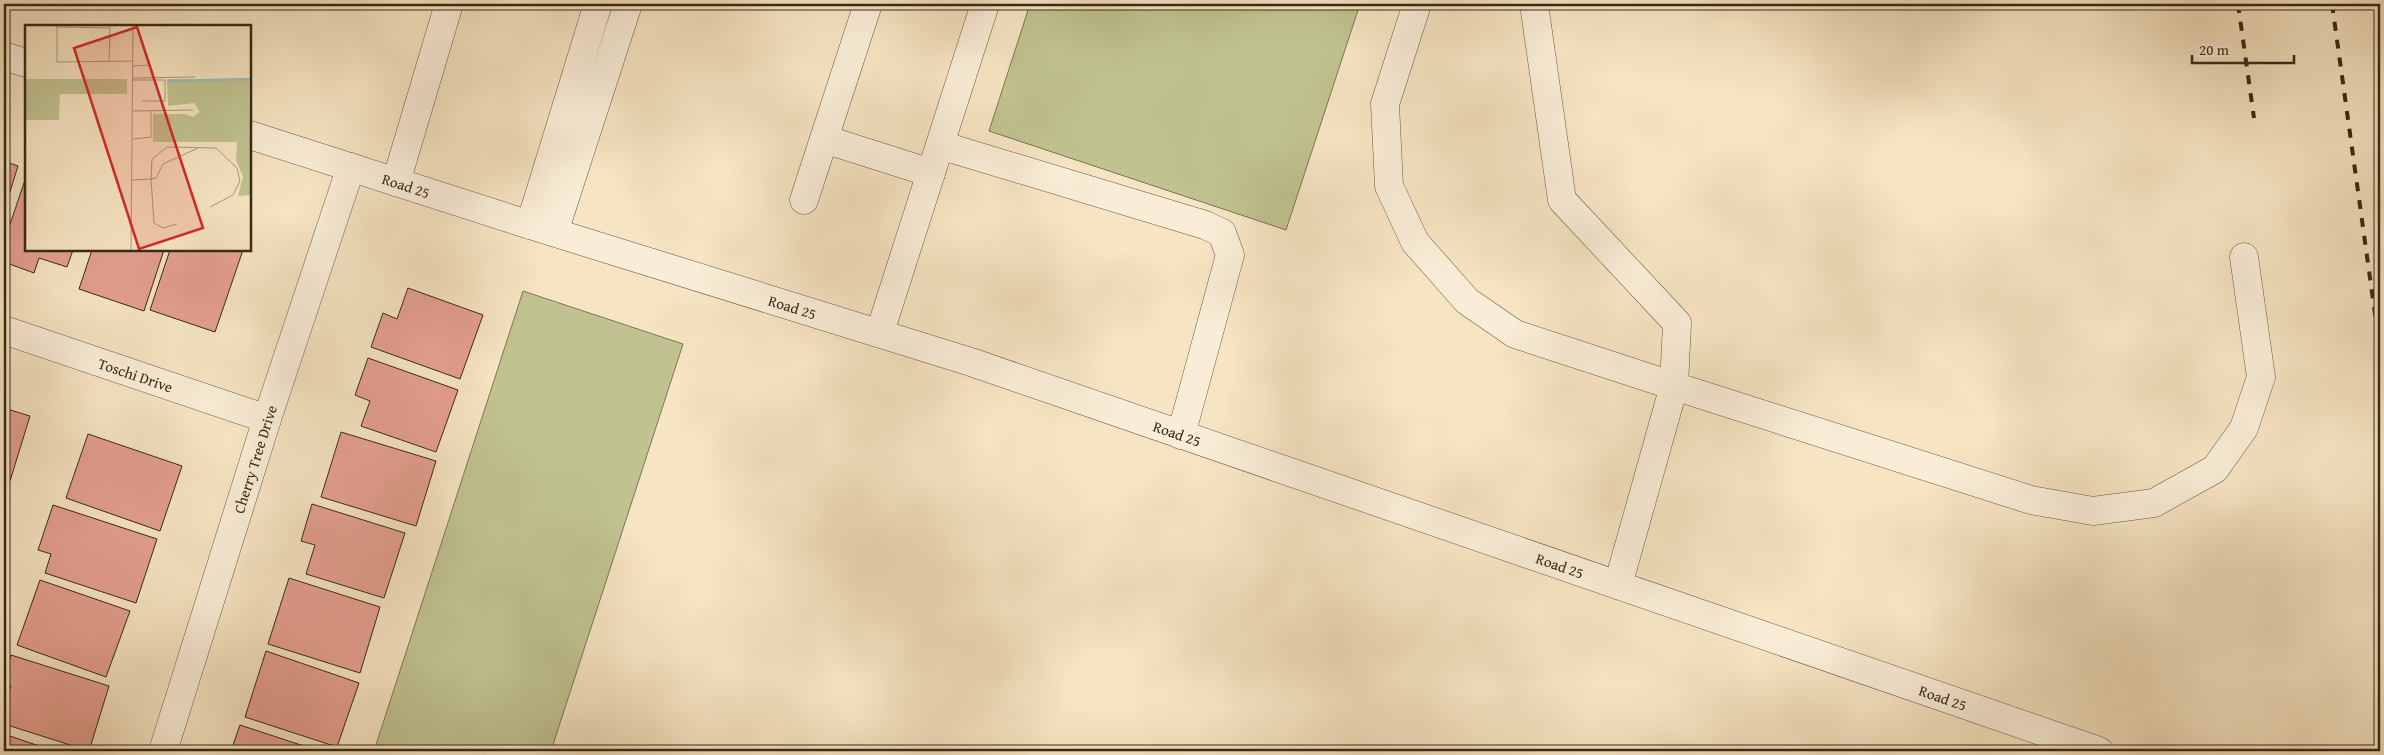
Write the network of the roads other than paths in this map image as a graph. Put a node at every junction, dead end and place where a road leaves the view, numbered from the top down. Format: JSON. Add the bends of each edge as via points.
{"nodes":[{"id":1,"x":450,"y":4,"type":"edge"},
{"id":2,"x":598,"y":4,"type":"edge"},
{"id":3,"x":628,"y":4,"type":"edge"},
{"id":4,"x":868,"y":4,"type":"edge"},
{"id":5,"x":985,"y":4,"type":"edge"},
{"id":6,"x":1417,"y":4,"type":"edge"},
{"id":7,"x":1534,"y":4,"type":"edge"},
{"id":8,"x":4,"y":56,"type":"edge"},
{"id":9,"x":25,"y":63,"type":"edge"},
{"id":10,"x":251,"y":135,"type":"edge"},
{"id":11,"x":824,"y":138,"type":"junction"},
{"id":12,"x":940,"y":145,"type":"junction"},
{"id":13,"x":351,"y":167,"type":"junction"},
{"id":14,"x":931,"y":173,"type":"junction"},
{"id":15,"x":396,"y":182,"type":"junction"},
{"id":16,"x":804,"y":200,"type":"dead end"},
{"id":17,"x":542,"y":229,"type":"junction"},
{"id":18,"x":2244,"y":256,"type":"dead end"},
{"id":19,"x":4,"y":330,"type":"edge"},
{"id":20,"x":880,"y":332,"type":"junction"},
{"id":21,"x":1674,"y":386,"type":"junction"},
{"id":22,"x":268,"y":419,"type":"junction"},
{"id":23,"x":1181,"y":435,"type":"junction"},
{"id":24,"x":1618,"y":585,"type":"junction"},
{"id":25,"x":163,"y":751,"type":"edge"},
{"id":26,"x":2099,"y":751,"type":"edge"}],
"edges":[{"from":1,"to":15,"type":"street"},
{"from":2,"to":17,"type":"street"},
{"from":3,"to":17,"type":"street"},
{"from":4,"to":11,"type":"street"},
{"from":5,"to":12,"type":"street"},
{"from":6,"to":21,"type":"street","via":[[1385,104],[1389,186],[1415,242],[1467,301],[1515,334]]},
{"from":7,"to":21,"type":"street","via":[[1562,200],[1677,323]]},
{"from":8,"to":9,"type":"street"},
{"from":10,"to":13,"type":"street","name":"Road 25"},
{"from":11,"to":14,"type":"street"},
{"from":11,"to":16,"type":"street"},
{"from":12,"to":14,"type":"street"},
{"from":12,"to":23,"type":"street","via":[[1205,225],[1222,233],[1230,255]]},
{"from":13,"to":15,"type":"street","name":"Road 25"},
{"from":13,"to":22,"type":"street","name":"Cherry Tree Drive"},
{"from":14,"to":20,"type":"street"},
{"from":15,"to":17,"type":"street","name":"Road 25"},
{"from":17,"to":20,"type":"street","name":"Road 25"},
{"from":18,"to":21,"type":"street","via":[[2261,377],[2244,428],[2215,469],[2154,503],[2093,511],[2031,500]]},
{"from":19,"to":22,"type":"street","name":"Toschi Drive"},
{"from":20,"to":23,"type":"street","name":"Road 25"},
{"from":21,"to":24,"type":"street"},
{"from":22,"to":25,"type":"street","name":"Cherry Tree Drive"},
{"from":23,"to":24,"type":"street","name":"Road 25"},
{"from":24,"to":26,"type":"street","name":"Road 25"}]}
